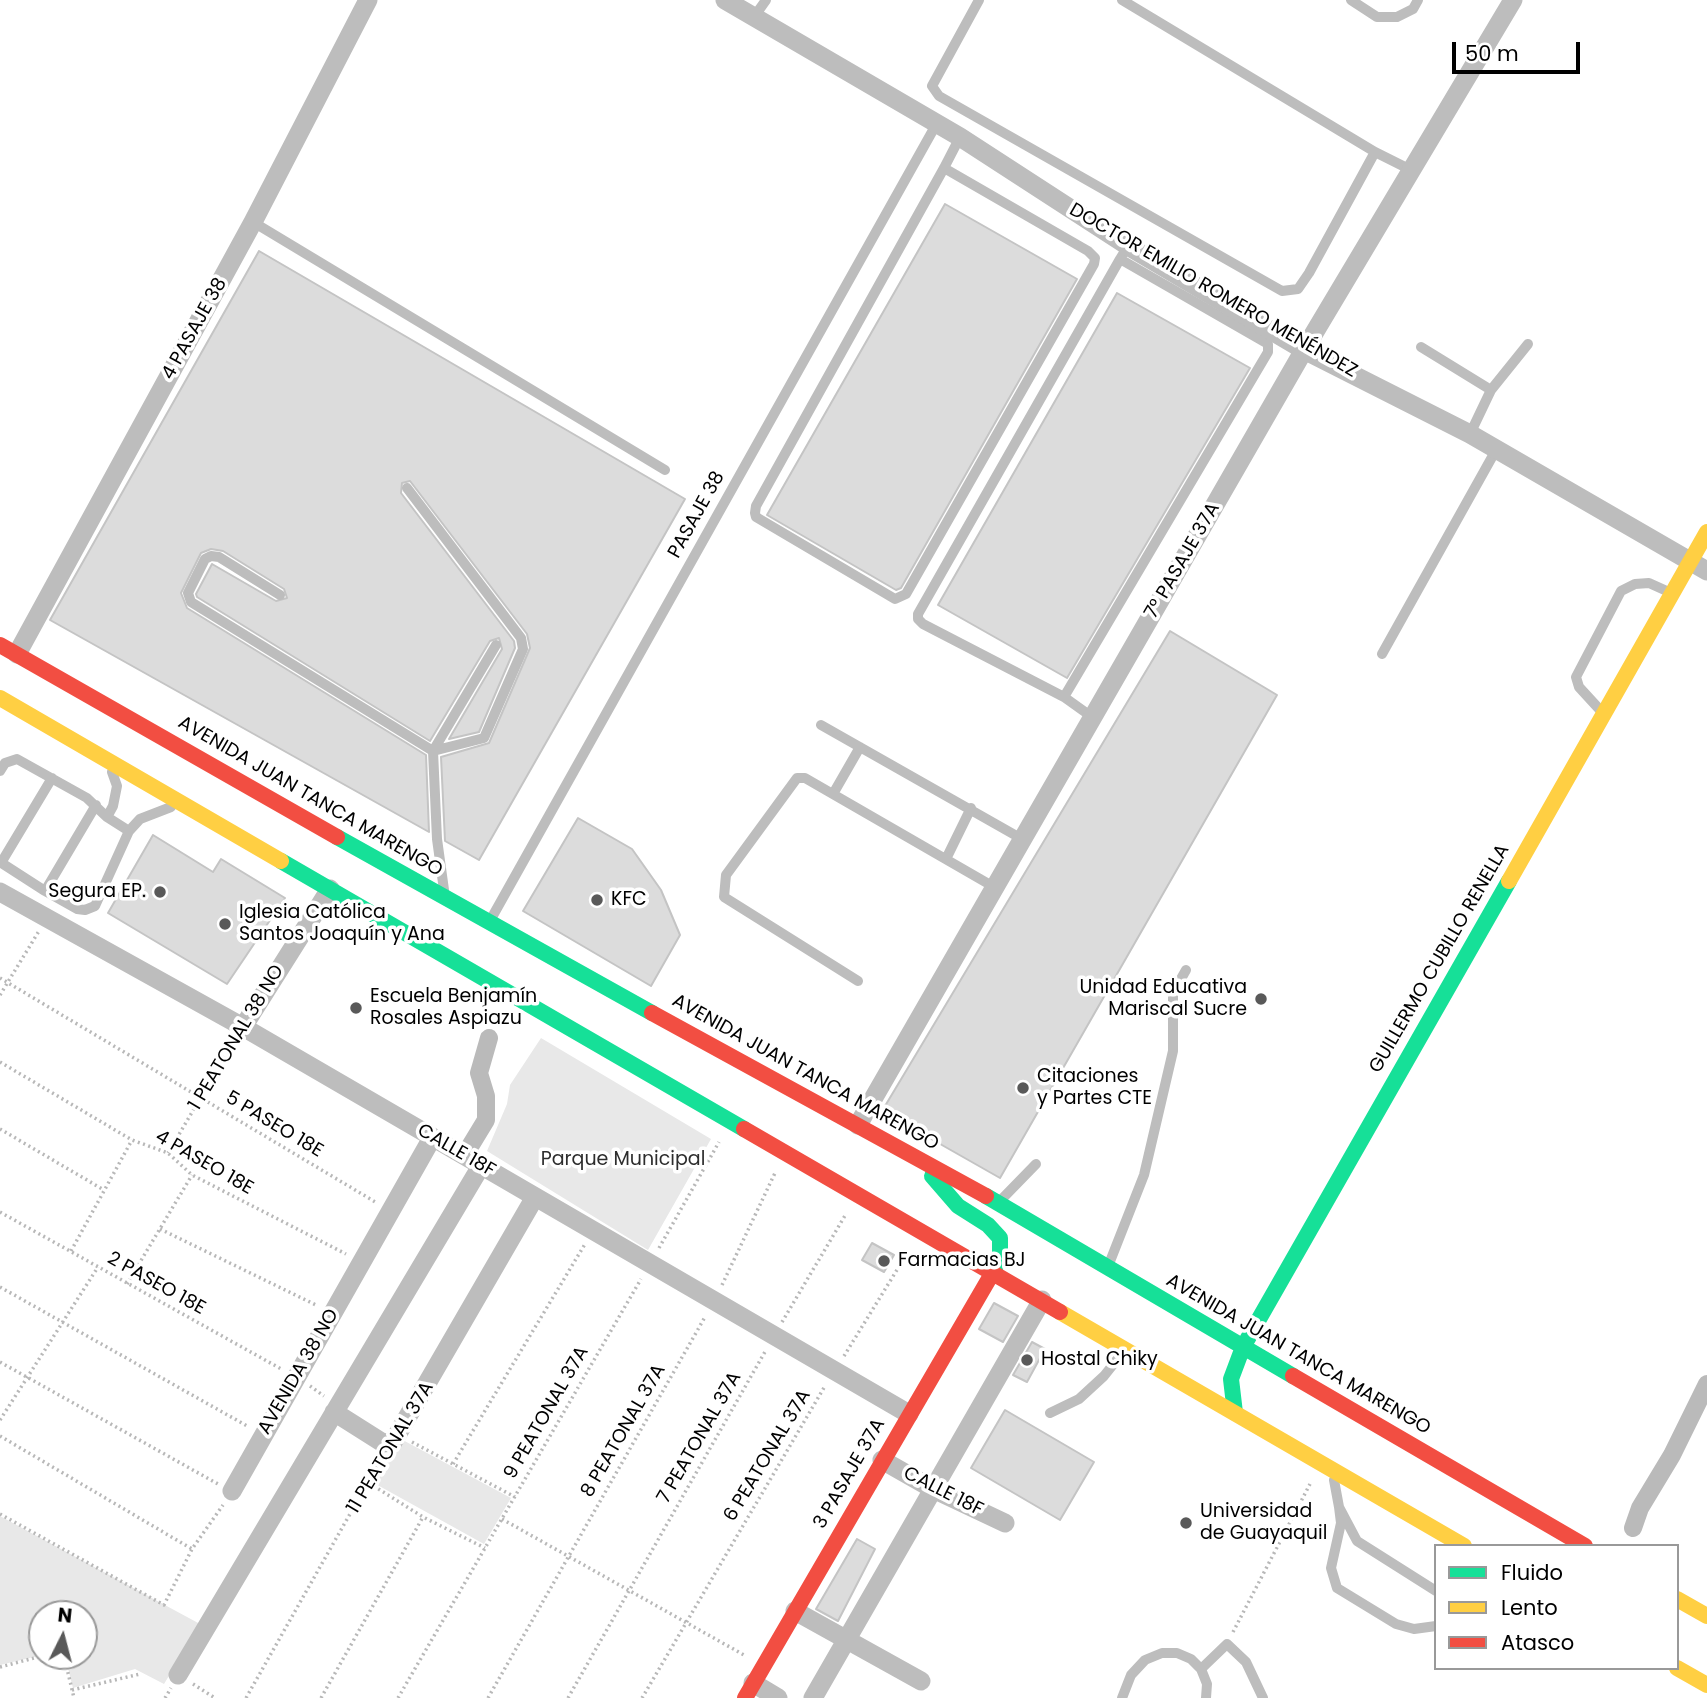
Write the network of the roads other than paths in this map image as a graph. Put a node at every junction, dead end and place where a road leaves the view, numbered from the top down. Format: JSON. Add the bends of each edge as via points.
{"nodes":[{"id":1,"x":368,"y":0,"type":"edge"},
{"id":2,"x":725,"y":0,"type":"edge"},
{"id":3,"x":766,"y":0,"type":"edge"},
{"id":4,"x":979,"y":0,"type":"edge"},
{"id":5,"x":1122,"y":0,"type":"edge"},
{"id":6,"x":1351,"y":0,"type":"edge"},
{"id":7,"x":1418,"y":0,"type":"edge"},
{"id":8,"x":1513,"y":0,"type":"edge"},
{"id":9,"x":753,"y":18,"type":"junction"},
{"id":10,"x":937,"y":123,"type":"junction"},
{"id":11,"x":961,"y":137,"type":"junction"},
{"id":12,"x":1375,"y":152,"type":"junction"},
{"id":13,"x":944,"y":168,"type":"junction"},
{"id":14,"x":1411,"y":170,"type":"junction"},
{"id":15,"x":253,"y":222,"type":"junction"},
{"id":16,"x":1124,"y":252,"type":"junction"},
{"id":17,"x":1528,"y":344,"type":"dead end"},
{"id":18,"x":1421,"y":347,"type":"dead end"},
{"id":19,"x":1304,"y":350,"type":"junction"},
{"id":20,"x":1492,"y":390,"type":"junction"},
{"id":21,"x":1470,"y":433,"type":"junction"},
{"id":22,"x":1496,"y":450,"type":"junction"},
{"id":23,"x":665,"y":470,"type":"dead end"},
{"id":24,"x":407,"y":488,"type":"dead end"},
{"id":25,"x":1707,"y":533,"type":"edge"},
{"id":26,"x":1699,"y":566,"type":"edge"},
{"id":27,"x":1672,"y":593,"type":"junction"},
{"id":28,"x":280,"y":595,"type":"dead end"},
{"id":29,"x":496,"y":645,"type":"dead end"},
{"id":30,"x":8,"y":650,"type":"edge"},
{"id":31,"x":1382,"y":654,"type":"dead end"},
{"id":32,"x":1064,"y":697,"type":"junction"},
{"id":33,"x":0,"y":698,"type":"edge"},
{"id":34,"x":1604,"y":714,"type":"junction"},
{"id":35,"x":1092,"y":717,"type":"junction"},
{"id":36,"x":821,"y":725,"type":"dead end"},
{"id":37,"x":860,"y":747,"type":"junction"},
{"id":38,"x":433,"y":751,"type":"junction"},
{"id":39,"x":110,"y":761,"type":"junction"},
{"id":40,"x":0,"y":771,"type":"edge"},
{"id":41,"x":52,"y":778,"type":"junction"},
{"id":42,"x":833,"y":794,"type":"junction"},
{"id":43,"x":182,"y":804,"type":"junction"},
{"id":44,"x":96,"y":805,"type":"junction"},
{"id":45,"x":971,"y":808,"type":"junction"},
{"id":46,"x":107,"y":817,"type":"junction"},
{"id":47,"x":129,"y":831,"type":"junction"},
{"id":48,"x":1022,"y":839,"type":"junction"},
{"id":49,"x":946,"y":859,"type":"junction"},
{"id":50,"x":1,"y":862,"type":"edge"},
{"id":51,"x":994,"y":887,"type":"junction"},
{"id":52,"x":330,"y":889,"type":"junction"},
{"id":53,"x":45,"y":891,"type":"junction"},
{"id":54,"x":0,"y":892,"type":"edge"},
{"id":55,"x":445,"y":898,"type":"junction"},
{"id":56,"x":489,"y":923,"type":"junction"},
{"id":57,"x":1186,"y":970,"type":"dead end"},
{"id":58,"x":858,"y":981,"type":"dead end"},
{"id":59,"x":243,"y":1027,"type":"junction"},
{"id":60,"x":858,"y":1125,"type":"junction"},
{"id":61,"x":432,"y":1138,"type":"junction"},
{"id":62,"x":917,"y":1158,"type":"junction"},
{"id":63,"x":1036,"y":1164,"type":"dead end"},
{"id":64,"x":481,"y":1166,"type":"junction"},
{"id":65,"x":535,"y":1198,"type":"junction"},
{"id":66,"x":998,"y":1203,"type":"junction"},
{"id":67,"x":1108,"y":1268,"type":"junction"},
{"id":68,"x":993,"y":1272,"type":"junction"},
{"id":69,"x":1042,"y":1300,"type":"junction"},
{"id":70,"x":1243,"y":1347,"type":"junction"},
{"id":71,"x":1125,"y":1348,"type":"junction"},
{"id":72,"x":336,"y":1408,"type":"junction"},
{"id":73,"x":1050,"y":1413,"type":"dead end"},
{"id":74,"x":1235,"y":1413,"type":"junction"},
{"id":75,"x":909,"y":1414,"type":"junction"},
{"id":76,"x":882,"y":1460,"type":"junction"},
{"id":77,"x":1326,"y":1466,"type":"junction"},
{"id":78,"x":933,"y":1489,"type":"junction"},
{"id":79,"x":232,"y":1491,"type":"road end"},
{"id":80,"x":1339,"y":1507,"type":"junction"},
{"id":81,"x":1004,"y":1523,"type":"dead end"},
{"id":82,"x":1461,"y":1544,"type":"edge"},
{"id":83,"x":1583,"y":1544,"type":"edge"},
{"id":84,"x":1434,"y":1590,"type":"edge"},
{"id":85,"x":1679,"y":1600,"type":"edge"},
{"id":86,"x":1705,"y":1610,"type":"edge"},
{"id":87,"x":795,"y":1611,"type":"junction"},
{"id":88,"x":1434,"y":1626,"type":"edge"},
{"id":89,"x":846,"y":1641,"type":"junction"},
{"id":90,"x":1201,"y":1669,"type":"junction"},
{"id":91,"x":1679,"y":1669,"type":"edge"},
{"id":92,"x":178,"y":1675,"type":"road end"},
{"id":93,"x":921,"y":1681,"type":"dead end"},
{"id":94,"x":754,"y":1683,"type":"edge"},
{"id":95,"x":1707,"y":1685,"type":"edge"},
{"id":96,"x":778,"y":1698,"type":"edge"},
{"id":97,"x":813,"y":1698,"type":"edge"},
{"id":98,"x":1122,"y":1698,"type":"edge"},
{"id":99,"x":1206,"y":1698,"type":"edge"},
{"id":100,"x":1263,"y":1698,"type":"edge"}],
"edges":[{"from":1,"to":15,"type":"street","name":"4 PASAJE 38"},
{"from":2,"to":9,"type":"street","name":"DOCTOR EMILIO ROMERO MENÉNDEZ"},
{"from":3,"to":9,"type":"lane"},
{"from":4,"to":12,"type":"lane","via":[[932,86],[939,96],[1282,291],[1298,289],[1309,273]]},
{"from":5,"to":12,"type":"lane"},
{"from":6,"to":7,"type":"lane","via":[[1377,17],[1397,17],[1413,9]]},
{"from":8,"to":14,"type":"street","name":"7° PASAJE 37A"},
{"from":9,"to":10,"type":"street","name":"DOCTOR EMILIO ROMERO MENÉNDEZ"},
{"from":10,"to":11,"type":"street","name":"DOCTOR EMILIO ROMERO MENÉNDEZ"},
{"from":10,"to":56,"type":"lane","name":"PASAJE 38"},
{"from":11,"to":13,"type":"lane"},
{"from":11,"to":16,"type":"street","name":"DOCTOR EMILIO ROMERO MENÉNDEZ"},
{"from":12,"to":14,"type":"lane"},
{"from":13,"to":13,"type":"lane","via":[[755,513],[895,599],[906,594],[1095,258]]},
{"from":14,"to":19,"type":"street","name":"7° PASAJE 37A"},
{"from":15,"to":23,"type":"lane"},
{"from":15,"to":30,"type":"street","name":"4 PASAJE 38"},
{"from":16,"to":19,"type":"street","name":"DOCTOR EMILIO ROMERO MENÉNDEZ"},
{"from":16,"to":32,"type":"lane","via":[[1268,344],[1268,352]]},
{"from":16,"to":32,"type":"lane","via":[[918,614],[923,624]]},
{"from":17,"to":20,"type":"lane"},
{"from":18,"to":20,"type":"lane"},
{"from":19,"to":21,"type":"street","name":"DOCTOR EMILIO ROMERO MENÉNDEZ"},
{"from":19,"to":35,"type":"street","name":"7° PASAJE 37A"},
{"from":20,"to":21,"type":"lane"},
{"from":21,"to":22,"type":"street","name":"DOCTOR EMILIO ROMERO MENÉNDEZ"},
{"from":22,"to":26,"type":"street","name":"DOCTOR EMILIO ROMERO MENÉNDEZ"},
{"from":22,"to":31,"type":"lane"},
{"from":24,"to":38,"type":"lane","via":[[521,638],[523,649],[484,738]]},
{"from":25,"to":26,"type":"main road","name":"GUILLERMO CUBILLO RENELLA"},
{"from":26,"to":27,"type":"main road","name":"GUILLERMO CUBILLO RENELLA"},
{"from":27,"to":34,"type":"main road","name":"GUILLERMO CUBILLO RENELLA"},
{"from":27,"to":34,"type":"lane","via":[[1649,583],[1635,583],[1621,591],[1576,677],[1579,687]]},
{"from":28,"to":38,"type":"lane","via":[[211,556],[205,559],[188,593],[191,602]]},
{"from":29,"to":38,"type":"lane"},
{"from":30,"to":55,"type":"main road","name":"AVENIDA JUAN TANCA MARENGO"},
{"from":32,"to":35,"type":"lane"},
{"from":33,"to":39,"type":"main road"},
{"from":34,"to":70,"type":"main road","name":"GUILLERMO CUBILLO RENELLA"},
{"from":35,"to":48,"type":"street","name":"7° PASAJE 37A"},
{"from":36,"to":37,"type":"lane"},
{"from":37,"to":42,"type":"lane"},
{"from":37,"to":45,"type":"lane"},
{"from":38,"to":55,"type":"lane"},
{"from":39,"to":43,"type":"main road"},
{"from":39,"to":46,"type":"lane","via":[[117,786]]},
{"from":40,"to":41,"type":"lane","via":[[5,763],[17,759]]},
{"from":41,"to":44,"type":"lane"},
{"from":41,"to":50,"type":"lane"},
{"from":42,"to":49,"type":"lane"},
{"from":42,"to":58,"type":"lane","via":[[797,778],[726,875],[724,897]]},
{"from":43,"to":47,"type":"lane","via":[[140,819]]},
{"from":43,"to":52,"type":"main road"},
{"from":44,"to":46,"type":"lane"},
{"from":44,"to":53,"type":"lane"},
{"from":45,"to":48,"type":"lane"},
{"from":45,"to":49,"type":"lane"},
{"from":46,"to":47,"type":"lane"},
{"from":47,"to":53,"type":"lane","via":[[94,906],[77,909]]},
{"from":48,"to":51,"type":"street","name":"7° PASAJE 37A"},
{"from":49,"to":51,"type":"lane"},
{"from":50,"to":53,"type":"lane"},
{"from":51,"to":60,"type":"street","name":"7° PASAJE 37A"},
{"from":52,"to":59,"type":"street","name":"1 PEATONAL 38 NO"},
{"from":52,"to":68,"type":"main road"},
{"from":54,"to":59,"type":"street","name":"CALLE 18F"},
{"from":55,"to":56,"type":"main road","name":"AVENIDA JUAN TANCA MARENGO"},
{"from":56,"to":60,"type":"main road","name":"AVENIDA JUAN TANCA MARENGO"},
{"from":57,"to":67,"type":"lane","via":[[1173,993],[1173,1051],[1144,1175]]},
{"from":59,"to":61,"type":"street","name":"CALLE 18F"},
{"from":60,"to":62,"type":"main road","name":"AVENIDA JUAN TANCA MARENGO"},
{"from":61,"to":64,"type":"street","name":"CALLE 18F"},
{"from":61,"to":79,"type":"street","name":"AVENIDA 38 NO"},
{"from":62,"to":66,"type":"main road","name":"AVENIDA JUAN TANCA MARENGO"},
{"from":62,"to":68,"type":"main road","via":[[958,1206],[996,1232],[1001,1246]]},
{"from":63,"to":66,"type":"lane"},
{"from":64,"to":65,"type":"street","name":"CALLE 18F"},
{"from":64,"to":72,"type":"street"},
{"from":65,"to":72,"type":"street","name":"11 PEATONAL 37A","via":[[394,1440]]},
{"from":65,"to":75,"type":"street","name":"CALLE 18F"},
{"from":66,"to":67,"type":"main road","name":"AVENIDA JUAN TANCA MARENGO"},
{"from":67,"to":70,"type":"main road","name":"AVENIDA JUAN TANCA MARENGO"},
{"from":68,"to":69,"type":"main road"},
{"from":68,"to":75,"type":"main road","name":"3 PASAJE 37A"},
{"from":69,"to":71,"type":"main road"},
{"from":69,"to":78,"type":"street"},
{"from":70,"to":74,"type":"main road","name":"GUILLERMO CUBILLO RENELLA","via":[[1231,1379]]},
{"from":70,"to":83,"type":"main road","name":"AVENIDA JUAN TANCA MARENGO"},
{"from":71,"to":73,"type":"lane","via":[[1079,1399]]},
{"from":71,"to":74,"type":"main road"},
{"from":72,"to":92,"type":"street"},
{"from":74,"to":77,"type":"main road"},
{"from":75,"to":76,"type":"main road","name":"3 PASAJE 37A"},
{"from":76,"to":78,"type":"street","name":"CALLE 18F"},
{"from":76,"to":87,"type":"main road","name":"3 PASAJE 37A"},
{"from":77,"to":80,"type":"lane"},
{"from":77,"to":82,"type":"main road"},
{"from":78,"to":81,"type":"street","name":"CALLE 18F"},
{"from":78,"to":89,"type":"street"},
{"from":80,"to":84,"type":"lane","via":[[1357,1541]]},
{"from":80,"to":88,"type":"lane","via":[[1341,1523],[1331,1568],[1337,1588],[1396,1624],[1414,1629]]},
{"from":85,"to":86,"type":"main road"},
{"from":87,"to":89,"type":"street"},
{"from":87,"to":94,"type":"main road","name":"3 PASAJE 37A"},
{"from":89,"to":93,"type":"street"},
{"from":89,"to":97,"type":"street"},
{"from":90,"to":98,"type":"lane","via":[[1177,1653],[1162,1653],[1145,1660],[1131,1675]]},
{"from":90,"to":99,"type":"lane"},
{"from":90,"to":100,"type":"lane","via":[[1227,1644],[1245,1662]]},
{"from":91,"to":95,"type":"main road"},
{"from":94,"to":96,"type":"street"}]}
